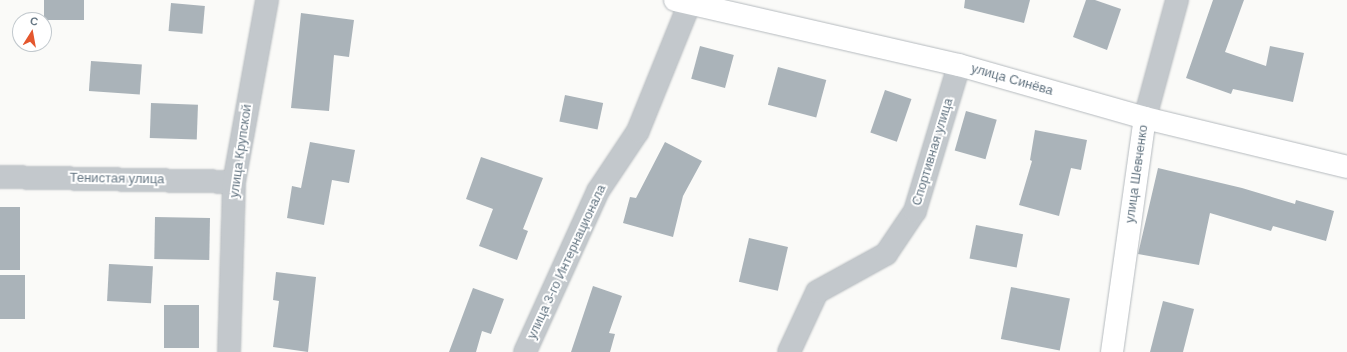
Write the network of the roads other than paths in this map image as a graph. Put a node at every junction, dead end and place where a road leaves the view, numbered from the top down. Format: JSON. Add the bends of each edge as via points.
{"nodes":[{"id":1,"x":267,"y":0,"type":"edge"},
{"id":2,"x":1177,"y":0,"type":"edge"},
{"id":3,"x":685,"y":1,"type":"edge"},
{"id":4,"x":959,"y":65,"type":"junction"},
{"id":5,"x":1145,"y":118,"type":"junction"},
{"id":6,"x":1347,"y":166,"type":"edge"},
{"id":7,"x":0,"y":177,"type":"edge"},
{"id":8,"x":234,"y":182,"type":"junction"},
{"id":9,"x":229,"y":352,"type":"edge"},
{"id":10,"x":525,"y":352,"type":"edge"},
{"id":11,"x":789,"y":352,"type":"edge"},
{"id":12,"x":1112,"y":352,"type":"edge"}],
"edges":[{"from":1,"to":8,"type":"street","name":"улица Крупской"},
{"from":2,"to":5,"type":"street","name":"улица Шевченко"},
{"from":3,"to":4,"type":"main road","name":"улица Синёва"},
{"from":3,"to":10,"type":"street","name":"улица 3-го Интернационала","via":[[638,131],[598,191]]},
{"from":4,"to":5,"type":"main road","name":"улица Синёва"},
{"from":4,"to":11,"type":"street","name":"Спортивная улица","via":[[915,210],[886,254],[817,292]]},
{"from":5,"to":6,"type":"main road","name":"улица Синёва"},
{"from":5,"to":12,"type":"main road","name":"улица Шевченко"},
{"from":7,"to":8,"type":"street","name":"Тенистая улица"},
{"from":8,"to":9,"type":"street","name":"улица Крупской"}]}
